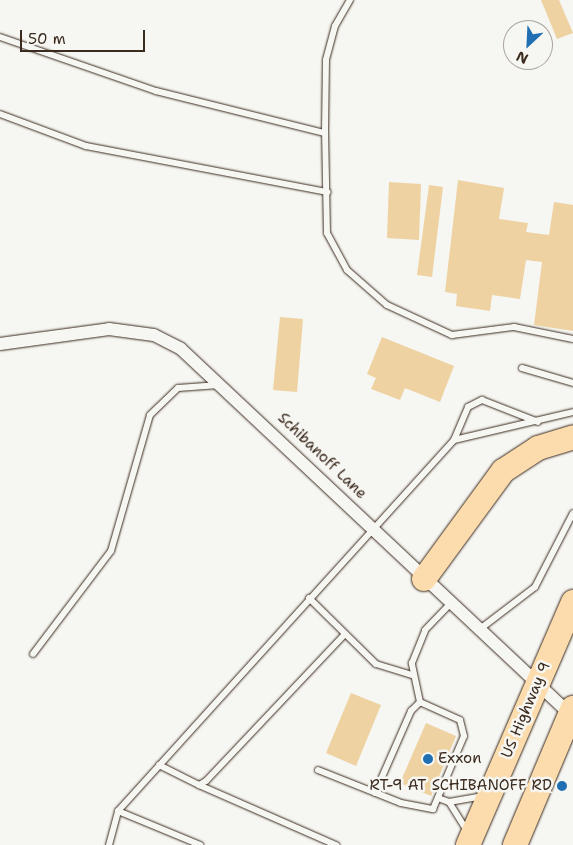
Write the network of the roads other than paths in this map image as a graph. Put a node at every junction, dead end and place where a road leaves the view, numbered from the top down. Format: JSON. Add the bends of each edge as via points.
{"nodes":[{"id":1,"x":350,"y":0,"type":"edge"},
{"id":2,"x":0,"y":37,"type":"edge"},
{"id":3,"x":0,"y":114,"type":"edge"},
{"id":4,"x":325,"y":133,"type":"junction"},
{"id":5,"x":328,"y":192,"type":"junction"},
{"id":6,"x":573,"y":338,"type":"edge"},
{"id":7,"x":0,"y":344,"type":"edge"},
{"id":8,"x":522,"y":368,"type":"dead end"},
{"id":9,"x":573,"y":383,"type":"edge"},
{"id":10,"x":223,"y":385,"type":"junction"},
{"id":11,"x":573,"y":412,"type":"edge"},
{"id":12,"x":538,"y":422,"type":"junction"},
{"id":13,"x":573,"y":437,"type":"edge"},
{"id":14,"x":454,"y":440,"type":"junction"},
{"id":15,"x":573,"y":513,"type":"edge"},
{"id":16,"x":370,"y":530,"type":"junction"},
{"id":17,"x":424,"y":579,"type":"junction"},
{"id":18,"x":309,"y":598,"type":"junction"},
{"id":19,"x":573,"y":602,"type":"edge"},
{"id":20,"x":450,"y":603,"type":"junction"},
{"id":21,"x":480,"y":629,"type":"junction"},
{"id":22,"x":345,"y":634,"type":"junction"},
{"id":23,"x":33,"y":654,"type":"dead end"},
{"id":24,"x":412,"y":675,"type":"junction"},
{"id":25,"x":539,"y":681,"type":"junction"},
{"id":26,"x":420,"y":702,"type":"junction"},
{"id":27,"x":572,"y":713,"type":"edge"},
{"id":28,"x":159,"y":765,"type":"junction"},
{"id":29,"x":318,"y":770,"type":"dead end"},
{"id":30,"x":199,"y":785,"type":"junction"},
{"id":31,"x":375,"y":793,"type":"junction"},
{"id":32,"x":489,"y":795,"type":"junction"},
{"id":33,"x":438,"y":798,"type":"junction"},
{"id":34,"x":449,"y":802,"type":"junction"},
{"id":35,"x":118,"y":812,"type":"junction"},
{"id":36,"x":469,"y":841,"type":"edge"},
{"id":37,"x":110,"y":845,"type":"edge"},
{"id":38,"x":200,"y":845,"type":"edge"},
{"id":39,"x":336,"y":845,"type":"edge"},
{"id":40,"x":515,"y":845,"type":"edge"}],
"edges":[{"from":1,"to":4,"type":"lane","via":[[336,26],[326,60]]},
{"from":2,"to":4,"type":"lane","via":[[156,91]]},
{"from":3,"to":5,"type":"lane","via":[[86,146]]},
{"from":4,"to":5,"type":"lane"},
{"from":5,"to":6,"type":"lane","via":[[327,233],[347,270],[387,305],[452,335],[514,327]]},
{"from":7,"to":10,"type":"street","name":"Schibanoff Lane","via":[[83,331],[132,330],[182,349]]},
{"from":8,"to":9,"type":"lane"},
{"from":10,"to":16,"type":"street","name":"Schibanoff Lane","via":[[355,509]]},
{"from":10,"to":23,"type":"lane","via":[[178,388],[150,415],[111,551]]},
{"from":11,"to":12,"type":"lane"},
{"from":12,"to":14,"type":"lane"},
{"from":12,"to":14,"type":"lane","via":[[494,403],[475,402],[461,417]]},
{"from":13,"to":17,"type":"highway","via":[[538,448],[503,471]]},
{"from":14,"to":16,"type":"lane"},
{"from":15,"to":21,"type":"lane","via":[[535,587]]},
{"from":16,"to":17,"type":"street","name":"Schibanoff Lane"},
{"from":16,"to":18,"type":"lane"},
{"from":17,"to":20,"type":"street","name":"Schibanoff Lane"},
{"from":18,"to":22,"type":"lane"},
{"from":18,"to":28,"type":"lane"},
{"from":19,"to":25,"type":"highway","name":"US Highway 9"},
{"from":20,"to":21,"type":"street","name":"Schibanoff Lane"},
{"from":20,"to":24,"type":"lane","via":[[425,630],[412,663]]},
{"from":21,"to":25,"type":"street","name":"Schibanoff Lane"},
{"from":22,"to":24,"type":"lane","via":[[376,664]]},
{"from":22,"to":30,"type":"lane"},
{"from":24,"to":26,"type":"lane"},
{"from":25,"to":27,"type":"street","name":"Schibanoff Lane"},
{"from":25,"to":32,"type":"highway","name":"US Highway 9"},
{"from":26,"to":31,"type":"lane","via":[[410,711]]},
{"from":26,"to":33,"type":"lane","via":[[460,720],[464,736]]},
{"from":27,"to":40,"type":"highway"},
{"from":28,"to":30,"type":"lane"},
{"from":28,"to":35,"type":"lane"},
{"from":29,"to":31,"type":"lane"},
{"from":30,"to":39,"type":"lane"},
{"from":31,"to":33,"type":"lane","via":[[433,809]]},
{"from":32,"to":34,"type":"lane"},
{"from":32,"to":36,"type":"highway","name":"US Highway 9"},
{"from":33,"to":34,"type":"lane"},
{"from":34,"to":36,"type":"lane"},
{"from":35,"to":37,"type":"lane"},
{"from":35,"to":38,"type":"lane"}]}
